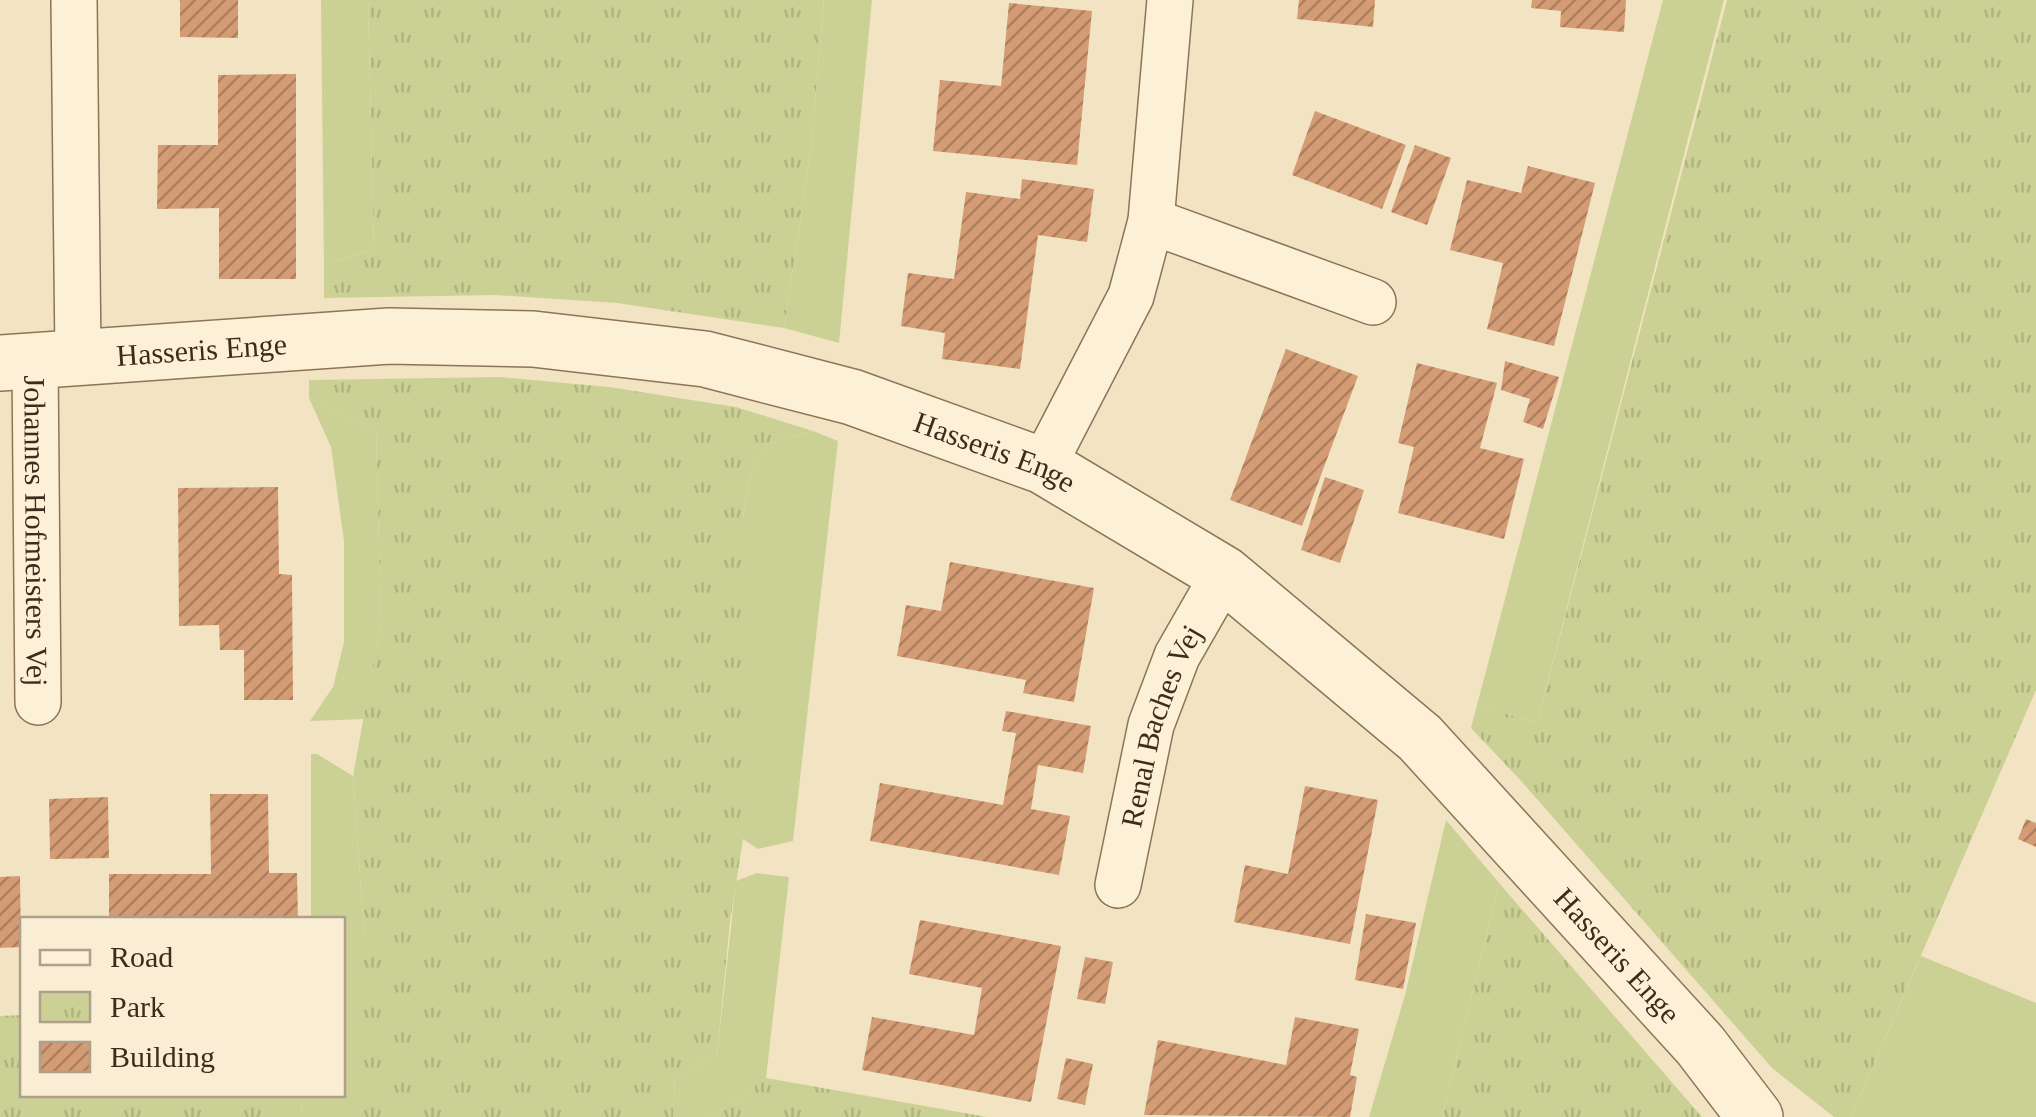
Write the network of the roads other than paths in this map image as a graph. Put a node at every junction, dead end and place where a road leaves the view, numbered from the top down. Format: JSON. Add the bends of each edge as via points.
{"nodes":[{"id":1,"x":74,"y":0,"type":"edge"},
{"id":2,"x":1170,"y":0,"type":"edge"},
{"id":3,"x":1151,"y":221,"type":"junction"},
{"id":4,"x":1373,"y":302,"type":"dead end"},
{"id":5,"x":38,"y":360,"type":"edge"},
{"id":6,"x":1043,"y":466,"type":"junction"},
{"id":7,"x":1224,"y":574,"type":"junction"},
{"id":8,"x":38,"y":702,"type":"dead end"},
{"id":9,"x":1118,"y":885,"type":"dead end"},
{"id":10,"x":1751,"y":1115,"type":"edge"}],
"edges":[{"from":1,"to":5,"type":"street","name":"Johannes Hofmeisters Vej"},
{"from":2,"to":3,"type":"street"},
{"from":3,"to":4,"type":"street"},
{"from":3,"to":6,"type":"street","via":[[1131,296]]},
{"from":5,"to":6,"type":"street","name":"Hasseris Enge","via":[[389,336],[534,339],[705,359],[852,397]]},
{"from":5,"to":8,"type":"street","name":"Johannes Hofmeisters Vej"},
{"from":6,"to":7,"type":"street","name":"Hasseris Enge"},
{"from":7,"to":9,"type":"street","name":"Renal Baches Vej","via":[[1177,656],[1150,725]]},
{"from":7,"to":10,"type":"street","name":"Hasseris Enge","via":[[1420,738],[1700,1045]]}]}
